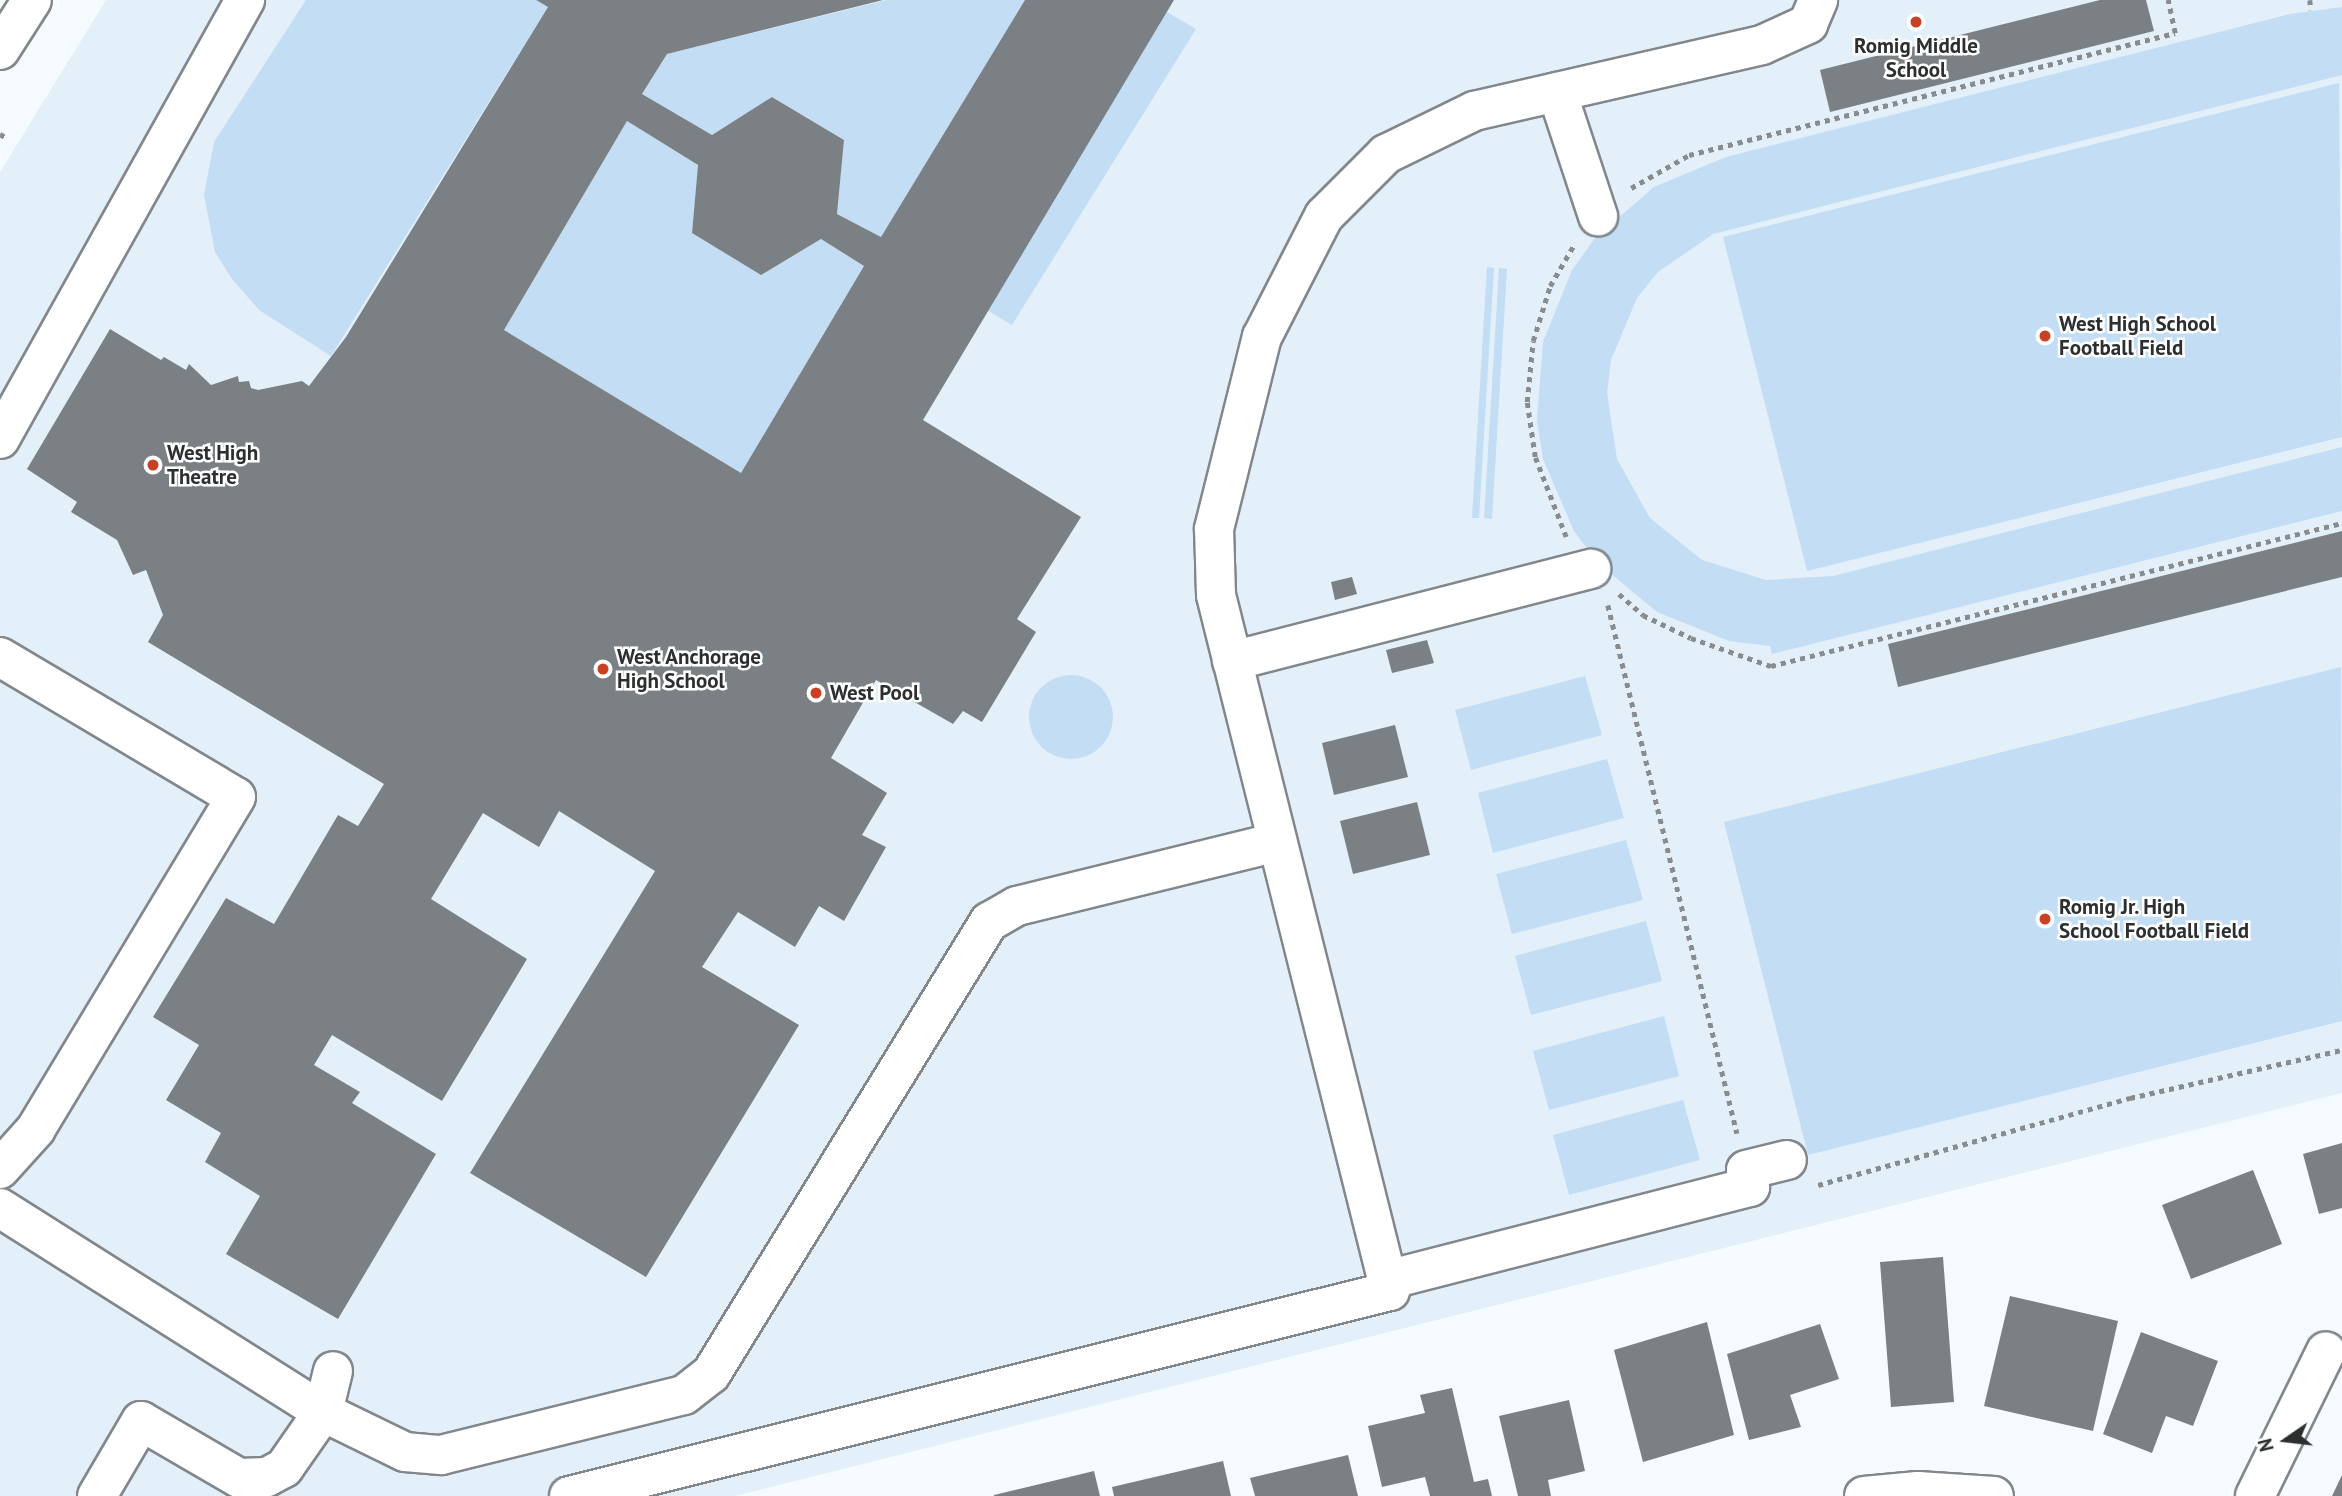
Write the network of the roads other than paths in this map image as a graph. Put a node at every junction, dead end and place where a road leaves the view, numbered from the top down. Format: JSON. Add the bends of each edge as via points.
{"nodes":[{"id":1,"x":32,"y":0,"type":"edge"},
{"id":2,"x":245,"y":0,"type":"edge"},
{"id":3,"x":1818,"y":0,"type":"edge"},
{"id":4,"x":0,"y":50,"type":"edge"},
{"id":5,"x":1556,"y":93,"type":"junction"},
{"id":6,"x":1598,"y":216,"type":"road end"},
{"id":7,"x":0,"y":439,"type":"edge"},
{"id":8,"x":1597,"y":574,"type":"road end"},
{"id":9,"x":0,"y":657,"type":"edge"},
{"id":10,"x":1233,"y":661,"type":"junction"},
{"id":11,"x":1278,"y":842,"type":"junction"},
{"id":12,"x":1787,"y":1160,"type":"dead end"},
{"id":13,"x":0,"y":1169,"type":"edge"},
{"id":14,"x":0,"y":1208,"type":"edge"},
{"id":15,"x":1387,"y":1280,"type":"junction"},
{"id":16,"x":2326,"y":1351,"type":"dead end"},
{"id":17,"x":333,"y":1371,"type":"dead end"},
{"id":18,"x":324,"y":1412,"type":"junction"},
{"id":19,"x":97,"y":1496,"type":"edge"},
{"id":20,"x":569,"y":1496,"type":"edge"},
{"id":21,"x":1864,"y":1496,"type":"edge"},
{"id":22,"x":1994,"y":1496,"type":"edge"},
{"id":23,"x":2255,"y":1496,"type":"edge"}],
"edges":[{"from":1,"to":4,"type":"street"},
{"from":2,"to":7,"type":"street"},
{"from":3,"to":5,"type":"street","via":[[1808,24],[1762,46]]},
{"from":5,"to":6,"type":"street"},
{"from":5,"to":10,"type":"street","via":[[1474,111],[1386,154],[1324,216],[1262,337],[1214,528],[1216,594]]},
{"from":8,"to":10,"type":"street"},
{"from":9,"to":13,"type":"street","via":[[236,797],[36,1129]]},
{"from":10,"to":11,"type":"street"},
{"from":11,"to":15,"type":"street"},
{"from":11,"to":18,"type":"street","via":[[1017,906],[989,922],[711,1374],[684,1395],[441,1455],[405,1452]]},
{"from":12,"to":15,"type":"street","via":[[1746,1170],[1750,1187]]},
{"from":14,"to":18,"type":"street"},
{"from":15,"to":20,"type":"street","via":[[1390,1292]]},
{"from":16,"to":23,"type":"street"},
{"from":17,"to":18,"type":"street"},
{"from":18,"to":19,"type":"street","via":[[284,1468],[267,1477],[239,1478],[141,1421]]},
{"from":21,"to":22,"type":"street","via":[[1918,1491]]}]}
